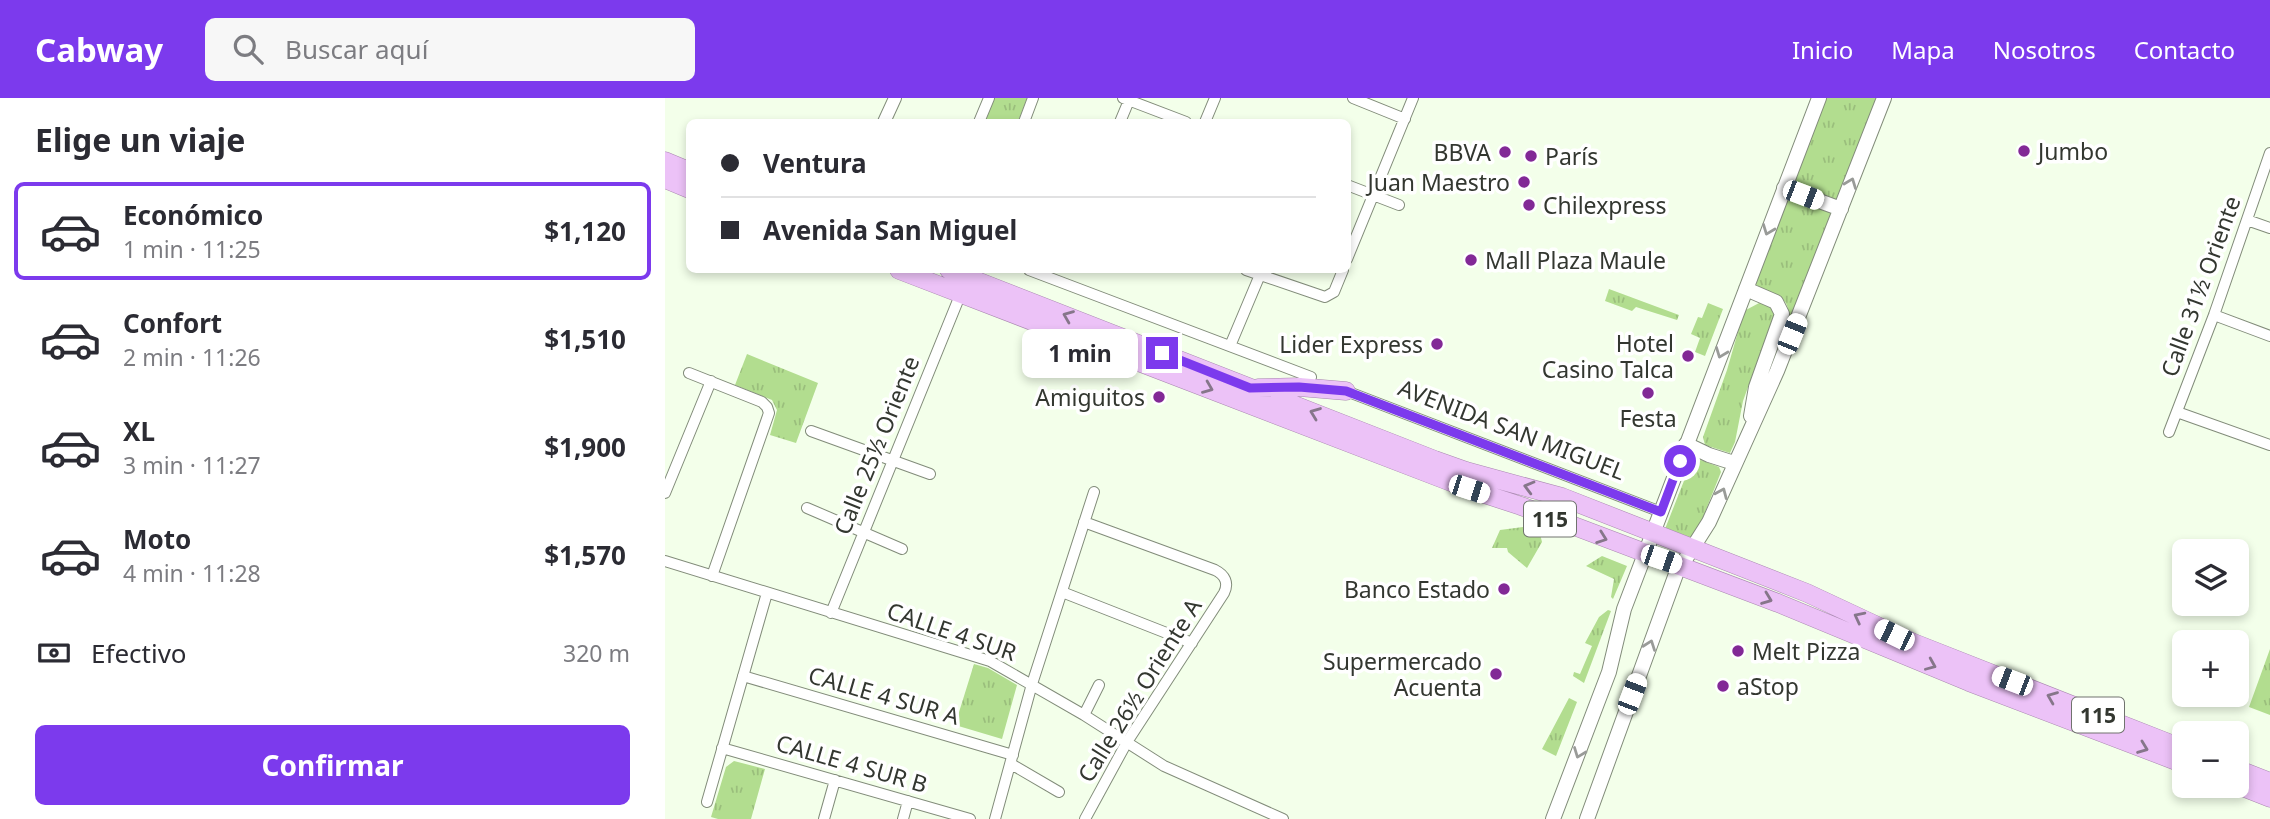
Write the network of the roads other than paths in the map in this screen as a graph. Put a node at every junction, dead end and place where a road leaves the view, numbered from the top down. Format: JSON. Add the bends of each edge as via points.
{"nodes":[{"id":1,"x":895,"y":98,"type":"edge"},
{"id":2,"x":989,"y":98,"type":"edge"},
{"id":3,"x":1033,"y":98,"type":"edge"},
{"id":4,"x":1215,"y":98,"type":"edge"},
{"id":5,"x":1353,"y":98,"type":"edge"},
{"id":6,"x":1413,"y":98,"type":"edge"},
{"id":7,"x":1819,"y":98,"type":"edge"},
{"id":8,"x":1884,"y":98,"type":"edge"},
{"id":9,"x":1128,"y":99,"type":"edge"},
{"id":10,"x":885,"y":119,"type":"edge"},
{"id":11,"x":980,"y":119,"type":"edge"},
{"id":12,"x":1025,"y":119,"type":"edge"},
{"id":13,"x":1121,"y":119,"type":"edge"},
{"id":14,"x":1178,"y":119,"type":"edge"},
{"id":15,"x":1206,"y":119,"type":"edge"},
{"id":16,"x":1405,"y":119,"type":"junction"},
{"id":17,"x":2270,"y":153,"type":"edge"},
{"id":18,"x":665,"y":161,"type":"edge"},
{"id":19,"x":686,"y":170,"type":"edge"},
{"id":20,"x":665,"y":178,"type":"edge"},
{"id":21,"x":1351,"y":186,"type":"edge"},
{"id":22,"x":686,"y":187,"type":"edge"},
{"id":23,"x":1784,"y":188,"type":"junction"},
{"id":24,"x":1374,"y":195,"type":"junction"},
{"id":25,"x":1399,"y":205,"type":"dead end"},
{"id":26,"x":1841,"y":209,"type":"junction"},
{"id":27,"x":2247,"y":220,"type":"junction"},
{"id":28,"x":2270,"y":228,"type":"edge"},
{"id":29,"x":1351,"y":250,"type":"edge"},
{"id":30,"x":907,"y":273,"type":"edge"},
{"id":31,"x":957,"y":273,"type":"edge"},
{"id":32,"x":1261,"y":273,"type":"edge"},
{"id":33,"x":1263,"y":273,"type":"edge"},
{"id":34,"x":1342,"y":273,"type":"edge"},
{"id":35,"x":1057,"y":274,"type":"edge"},
{"id":36,"x":1746,"y":289,"type":"junction"},
{"id":37,"x":961,"y":293,"type":"junction"},
{"id":38,"x":2214,"y":315,"type":"junction"},
{"id":39,"x":2270,"y":335,"type":"edge"},
{"id":40,"x":1230,"y":346,"type":"junction"},
{"id":41,"x":689,"y":373,"type":"dead end"},
{"id":42,"x":1311,"y":377,"type":"dead end"},
{"id":43,"x":711,"y":381,"type":"junction"},
{"id":44,"x":1250,"y":388,"type":"junction"},
{"id":45,"x":1346,"y":391,"type":"joint"},
{"id":46,"x":2177,"y":412,"type":"junction"},
{"id":47,"x":1751,"y":428,"type":"junction"},
{"id":48,"x":811,"y":430,"type":"dead end"},
{"id":49,"x":2169,"y":432,"type":"dead end"},
{"id":50,"x":1686,"y":444,"type":"junction"},
{"id":51,"x":2270,"y":444,"type":"edge"},
{"id":52,"x":893,"y":460,"type":"junction"},
{"id":53,"x":1734,"y":463,"type":"junction"},
{"id":54,"x":930,"y":474,"type":"dead end"},
{"id":55,"x":1094,"y":492,"type":"dead end"},
{"id":56,"x":665,"y":493,"type":"edge"},
{"id":57,"x":807,"y":508,"type":"dead end"},
{"id":58,"x":1661,"y":512,"type":"junction"},
{"id":59,"x":1084,"y":522,"type":"junction"},
{"id":60,"x":863,"y":532,"type":"junction"},
{"id":61,"x":1653,"y":533,"type":"junction"},
{"id":62,"x":1694,"y":548,"type":"junction"},
{"id":63,"x":902,"y":549,"type":"dead end"},
{"id":64,"x":1645,"y":553,"type":"junction"},
{"id":65,"x":665,"y":561,"type":"edge"},
{"id":66,"x":1682,"y":566,"type":"junction"},
{"id":67,"x":712,"y":576,"type":"junction"},
{"id":68,"x":1062,"y":592,"type":"junction"},
{"id":69,"x":767,"y":593,"type":"junction"},
{"id":70,"x":831,"y":613,"type":"junction"},
{"id":71,"x":1192,"y":643,"type":"junction"},
{"id":72,"x":743,"y":676,"type":"junction"},
{"id":73,"x":1032,"y":684,"type":"junction"},
{"id":74,"x":1099,"y":685,"type":"dead end"},
{"id":75,"x":1084,"y":715,"type":"junction"},
{"id":76,"x":1127,"y":742,"type":"junction"},
{"id":77,"x":2172,"y":744,"type":"edge"},
{"id":78,"x":722,"y":748,"type":"junction"},
{"id":79,"x":1012,"y":759,"type":"junction"},
{"id":80,"x":2172,"y":759,"type":"edge"},
{"id":81,"x":2249,"y":774,"type":"edge"},
{"id":82,"x":835,"y":780,"type":"junction"},
{"id":83,"x":2270,"y":782,"type":"edge"},
{"id":84,"x":2249,"y":790,"type":"edge"},
{"id":85,"x":1059,"y":792,"type":"dead end"},
{"id":86,"x":2270,"y":798,"type":"edge"},
{"id":87,"x":908,"y":801,"type":"junction"},
{"id":88,"x":707,"y":802,"type":"dead end"},
{"id":89,"x":1259,"y":808,"type":"junction"},
{"id":90,"x":1558,"y":816,"type":"edge"},
{"id":91,"x":824,"y":819,"type":"edge"},
{"id":92,"x":903,"y":819,"type":"edge"},
{"id":93,"x":970,"y":819,"type":"edge"},
{"id":94,"x":995,"y":819,"type":"edge"},
{"id":95,"x":1085,"y":819,"type":"edge"},
{"id":96,"x":1253,"y":819,"type":"edge"},
{"id":97,"x":1283,"y":819,"type":"edge"},
{"id":98,"x":1587,"y":819,"type":"edge"}],
"edges":[{"from":1,"to":10,"type":"street"},
{"from":2,"to":11,"type":"street"},
{"from":3,"to":12,"type":"street"},
{"from":4,"to":15,"type":"street"},
{"from":5,"to":16,"type":"street"},
{"from":6,"to":16,"type":"street"},
{"from":7,"to":23,"type":"main road"},
{"from":26,"to":8,"type":"main road","one_way":true},
{"from":9,"to":13,"type":"street"},
{"from":9,"to":14,"type":"street"},
{"from":16,"to":24,"type":"street"},
{"from":17,"to":27,"type":"street","name":"Calle 31½ Oriente"},
{"from":18,"to":19,"type":"highway"},
{"from":20,"to":22,"type":"highway"},
{"from":21,"to":24,"type":"street"},
{"from":23,"to":26,"type":"main road"},
{"from":23,"to":36,"type":"main road","one_way":true},
{"from":24,"to":25,"type":"street"},
{"from":24,"to":29,"type":"street"},
{"from":26,"to":47,"type":"main road"},
{"from":27,"to":28,"type":"street"},
{"from":27,"to":38,"type":"street","name":"Calle 31½ Oriente"},
{"from":30,"to":37,"type":"highway","number":"115"},
{"from":44,"to":31,"type":"highway","name":"AVENIDA SAN MIGUEL","number":"115","one_way":true},
{"from":32,"to":40,"type":"street"},
{"from":33,"to":34,"type":"street","via":[[1321,297],[1329,296]]},
{"from":35,"to":40,"type":"street"},
{"from":36,"to":47,"type":"main road","via":[[1776,302],[1782,314],[1753,398]]},
{"from":36,"to":50,"type":"main road","one_way":true},
{"from":37,"to":52,"type":"street","name":"Calle 25½ Oriente"},
{"from":37,"to":64,"type":"highway","number":"115","one_way":true},
{"from":38,"to":39,"type":"street"},
{"from":38,"to":46,"type":"street","name":"Calle 31½ Oriente"},
{"from":40,"to":42,"type":"street"},
{"from":41,"to":43,"type":"street"},
{"from":43,"to":56,"type":"street"},
{"from":43,"to":67,"type":"street","via":[[762,402],[769,410]]},
{"from":44,"to":45,"type":"highway"},
{"from":61,"to":44,"type":"highway","name":"AVENIDA SAN MIGUEL","number":"115","one_way":true,"via":[[1547,492],[1450,466]]},
{"from":45,"to":58,"type":"street","name":"AVENIDA SAN MIGUEL"},
{"from":46,"to":49,"type":"street","name":"Calle 31½ Oriente"},
{"from":46,"to":51,"type":"street"},
{"from":47,"to":53,"type":"main road"},
{"from":48,"to":52,"type":"street"},
{"from":50,"to":53,"type":"main road"},
{"from":50,"to":58,"type":"main road"},
{"from":52,"to":54,"type":"street"},
{"from":52,"to":60,"type":"street","name":"Calle 25½ Oriente"},
{"from":62,"to":53,"type":"main road","one_way":true},
{"from":55,"to":59,"type":"street"},
{"from":57,"to":60,"type":"street"},
{"from":58,"to":61,"type":"main road"},
{"from":59,"to":68,"type":"street"},
{"from":59,"to":71,"type":"street","name":"Calle 26½ Oriente A","via":[[1223,575],[1224,593]]},
{"from":60,"to":63,"type":"street"},
{"from":60,"to":70,"type":"street","name":"Calle 25½ Oriente"},
{"from":61,"to":62,"type":"highway","name":"AVENIDA SAN MIGUEL","number":"115"},
{"from":61,"to":64,"type":"main road"},
{"from":62,"to":66,"type":"main road"},
{"from":77,"to":62,"type":"highway","name":"AVENIDA SAN MIGUEL","number":"115","one_way":true,"via":[[1914,643],[1836,605]]},
{"from":64,"to":66,"type":"highway","number":"115"},
{"from":64,"to":90,"type":"main road","one_way":true},
{"from":65,"to":67,"type":"street","name":"CALLE 4 SUR"},
{"from":66,"to":80,"type":"highway","number":"115","one_way":true},
{"from":98,"to":66,"type":"main road","one_way":true},
{"from":67,"to":69,"type":"street","name":"CALLE 4 SUR"},
{"from":68,"to":71,"type":"street"},
{"from":68,"to":73,"type":"street"},
{"from":69,"to":70,"type":"street","name":"CALLE 4 SUR"},
{"from":69,"to":72,"type":"street"},
{"from":70,"to":73,"type":"street","name":"CALLE 4 SUR","via":[[979,657]]},
{"from":71,"to":76,"type":"street","name":"Calle 26½ Oriente A"},
{"from":72,"to":78,"type":"street"},
{"from":72,"to":79,"type":"street","name":"CALLE 4 SUR A"},
{"from":73,"to":75,"type":"street","name":"CALLE 4 SUR"},
{"from":73,"to":79,"type":"street"},
{"from":74,"to":75,"type":"street"},
{"from":75,"to":76,"type":"street","name":"CALLE 4 SUR"},
{"from":76,"to":89,"type":"street","name":"CALLE 4 SUR","via":[[1164,766]]},
{"from":76,"to":95,"type":"street","name":"Calle 26½ Oriente A"},
{"from":78,"to":82,"type":"street","name":"CALLE 4 SUR B"},
{"from":78,"to":88,"type":"street"},
{"from":79,"to":85,"type":"street","name":"CALLE 4 SUR A"},
{"from":79,"to":94,"type":"street"},
{"from":81,"to":83,"type":"highway"},
{"from":82,"to":87,"type":"street","name":"CALLE 4 SUR B"},
{"from":82,"to":91,"type":"street"},
{"from":84,"to":86,"type":"highway"},
{"from":87,"to":92,"type":"street"},
{"from":87,"to":93,"type":"street","name":"CALLE 4 SUR B"},
{"from":89,"to":96,"type":"street"},
{"from":89,"to":97,"type":"street","name":"CALLE 4 SUR"}]}
